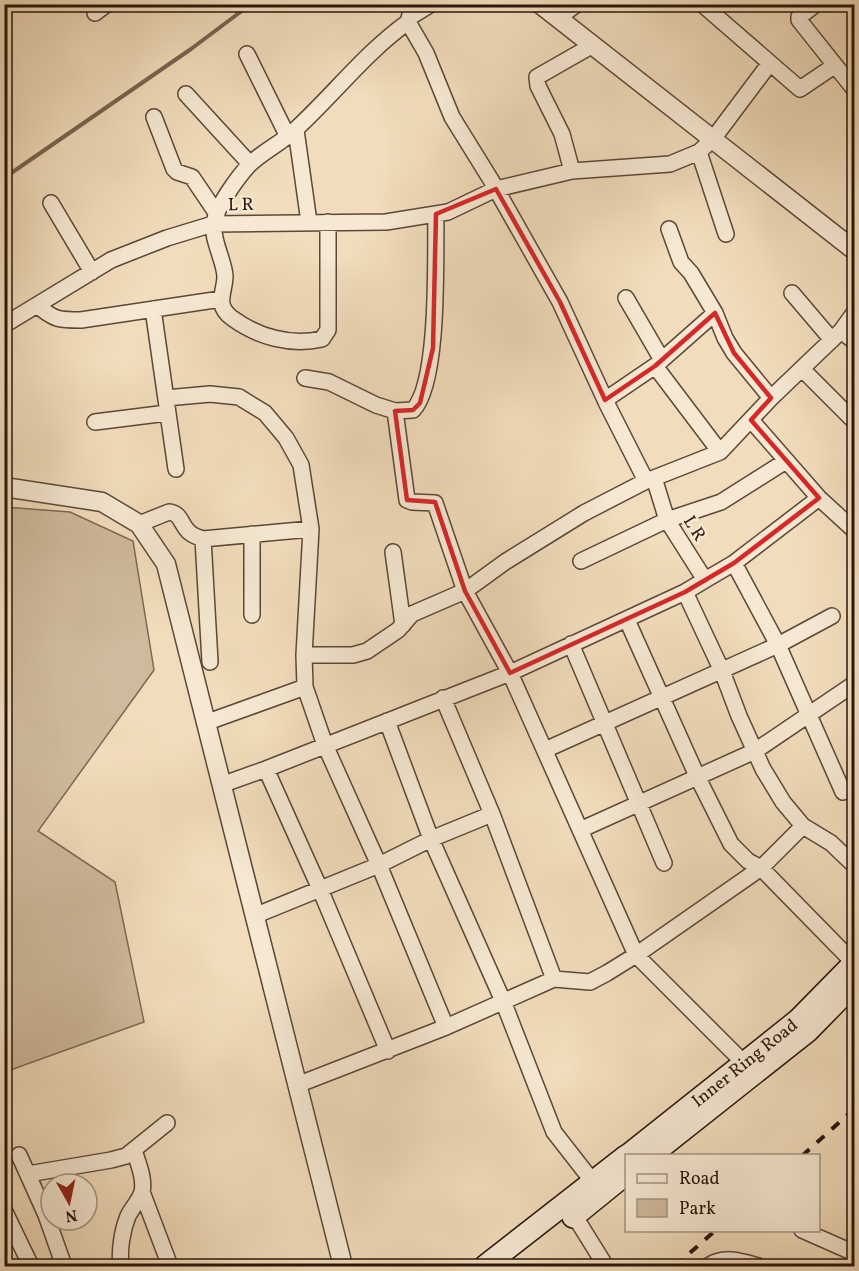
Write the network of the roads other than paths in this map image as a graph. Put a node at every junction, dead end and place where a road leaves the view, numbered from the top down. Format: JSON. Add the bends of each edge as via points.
{"nodes":[{"id":1,"x":431,"y":4,"type":"edge"},
{"id":2,"x":540,"y":4,"type":"edge"},
{"id":3,"x":577,"y":4,"type":"edge"},
{"id":4,"x":702,"y":4,"type":"edge"},
{"id":5,"x":816,"y":4,"type":"edge"},
{"id":6,"x":410,"y":15,"type":"edge"},
{"id":7,"x":558,"y":18,"type":"junction"},
{"id":8,"x":592,"y":45,"type":"junction"},
{"id":9,"x":247,"y":54,"type":"dead end"},
{"id":10,"x":770,"y":63,"type":"junction"},
{"id":11,"x":834,"y":66,"type":"junction"},
{"id":12,"x":855,"y":89,"type":"edge"},
{"id":13,"x":186,"y":94,"type":"dead end"},
{"id":14,"x":154,"y":117,"type":"dead end"},
{"id":15,"x":292,"y":133,"type":"junction"},
{"id":16,"x":713,"y":139,"type":"junction"},
{"id":17,"x":699,"y":152,"type":"junction"},
{"id":18,"x":250,"y":164,"type":"junction"},
{"id":19,"x":572,"y":171,"type":"junction"},
{"id":20,"x":496,"y":189,"type":"junction"},
{"id":21,"x":51,"y":203,"type":"dead end"},
{"id":22,"x":436,"y":214,"type":"junction"},
{"id":23,"x":215,"y":219,"type":"junction"},
{"id":24,"x":309,"y":222,"type":"junction"},
{"id":25,"x":328,"y":222,"type":"junction"},
{"id":26,"x":669,"y":229,"type":"dead end"},
{"id":27,"x":726,"y":234,"type":"dead end"},
{"id":28,"x":855,"y":250,"type":"edge"},
{"id":29,"x":92,"y":272,"type":"junction"},
{"id":30,"x":792,"y":293,"type":"dead end"},
{"id":31,"x":626,"y":298,"type":"dead end"},
{"id":32,"x":220,"y":299,"type":"junction"},
{"id":33,"x":37,"y":305,"type":"junction"},
{"id":34,"x":153,"y":309,"type":"junction"},
{"id":35,"x":715,"y":313,"type":"junction"},
{"id":36,"x":855,"y":313,"type":"edge"},
{"id":37,"x":4,"y":325,"type":"edge"},
{"id":38,"x":837,"y":335,"type":"junction"},
{"id":39,"x":855,"y":341,"type":"edge"},
{"id":40,"x":659,"y":363,"type":"junction"},
{"id":41,"x":802,"y":369,"type":"junction"},
{"id":42,"x":305,"y":378,"type":"dead end"},
{"id":43,"x":771,"y":398,"type":"junction"},
{"id":44,"x":605,"y":400,"type":"junction"},
{"id":45,"x":166,"y":406,"type":"junction"},
{"id":46,"x":396,"y":411,"type":"junction"},
{"id":47,"x":751,"y":420,"type":"junction"},
{"id":48,"x":855,"y":421,"type":"edge"},
{"id":49,"x":95,"y":422,"type":"dead end"},
{"id":50,"x":720,"y":452,"type":"junction"},
{"id":51,"x":786,"y":461,"type":"junction"},
{"id":52,"x":176,"y":469,"type":"dead end"},
{"id":53,"x":650,"y":479,"type":"junction"},
{"id":54,"x":4,"y":487,"type":"edge"},
{"id":55,"x":819,"y":498,"type":"junction"},
{"id":56,"x":667,"y":520,"type":"junction"},
{"id":57,"x":852,"y":523,"type":"edge"},
{"id":58,"x":139,"y":524,"type":"junction"},
{"id":59,"x":311,"y":529,"type":"junction"},
{"id":60,"x":252,"y":534,"type":"junction"},
{"id":61,"x":203,"y":539,"type":"junction"},
{"id":62,"x":393,"y":552,"type":"dead end"},
{"id":63,"x":581,"y":561,"type":"dead end"},
{"id":64,"x":734,"y":562,"type":"junction"},
{"id":65,"x":705,"y":580,"type":"junction"},
{"id":66,"x":465,"y":591,"type":"junction"},
{"id":67,"x":684,"y":592,"type":"junction"},
{"id":68,"x":252,"y":615,"type":"dead end"},
{"id":69,"x":832,"y":616,"type":"dead end"},
{"id":70,"x":627,"y":620,"type":"junction"},
{"id":71,"x":403,"y":625,"type":"junction"},
{"id":72,"x":571,"y":644,"type":"junction"},
{"id":73,"x":778,"y":645,"type":"junction"},
{"id":74,"x":304,"y":654,"type":"junction"},
{"id":75,"x":210,"y":662,"type":"dead end"},
{"id":76,"x":722,"y":671,"type":"junction"},
{"id":77,"x":510,"y":673,"type":"junction"},
{"id":78,"x":855,"y":684,"type":"edge"},
{"id":79,"x":305,"y":687,"type":"junction"},
{"id":80,"x":443,"y":698,"type":"junction"},
{"id":81,"x":663,"y":698,"type":"junction"},
{"id":82,"x":808,"y":713,"type":"junction"},
{"id":83,"x":387,"y":722,"type":"junction"},
{"id":84,"x":206,"y":723,"type":"junction"},
{"id":85,"x":606,"y":723,"type":"junction"},
{"id":86,"x":325,"y":745,"type":"junction"},
{"id":87,"x":545,"y":750,"type":"junction"},
{"id":88,"x":755,"y":751,"type":"junction"},
{"id":89,"x":266,"y":769,"type":"junction"},
{"id":90,"x":697,"y":777,"type":"junction"},
{"id":91,"x":221,"y":785,"type":"junction"},
{"id":92,"x":843,"y":792,"type":"dead end"},
{"id":93,"x":639,"y":803,"type":"junction"},
{"id":94,"x":492,"y":814,"type":"junction"},
{"id":95,"x":803,"y":826,"type":"junction"},
{"id":96,"x":580,"y":830,"type":"junction"},
{"id":97,"x":431,"y":839,"type":"junction"},
{"id":98,"x":664,"y":863,"type":"dead end"},
{"id":99,"x":379,"y":865,"type":"junction"},
{"id":100,"x":855,"y":865,"type":"edge"},
{"id":101,"x":761,"y":868,"type":"junction"},
{"id":102,"x":320,"y":889,"type":"junction"},
{"id":103,"x":254,"y":916,"type":"junction"},
{"id":104,"x":636,"y":955,"type":"junction"},
{"id":105,"x":854,"y":963,"type":"edge"},
{"id":106,"x":554,"y":979,"type":"junction"},
{"id":107,"x":855,"y":984,"type":"edge"},
{"id":108,"x":503,"y":1001,"type":"junction"},
{"id":109,"x":446,"y":1027,"type":"junction"},
{"id":110,"x":388,"y":1051,"type":"junction"},
{"id":111,"x":744,"y":1063,"type":"junction"},
{"id":112,"x":297,"y":1085,"type":"junction"},
{"id":113,"x":167,"y":1124,"type":"dead end"},
{"id":114,"x":134,"y":1150,"type":"junction"},
{"id":115,"x":630,"y":1154,"type":"edge"},
{"id":116,"x":651,"y":1154,"type":"edge"},
{"id":117,"x":19,"y":1155,"type":"dead end"},
{"id":118,"x":625,"y":1158,"type":"edge"},
{"id":119,"x":28,"y":1174,"type":"junction"},
{"id":120,"x":625,"y":1176,"type":"edge"},
{"id":121,"x":593,"y":1182,"type":"junction"},
{"id":122,"x":142,"y":1192,"type":"junction"},
{"id":123,"x":4,"y":1210,"type":"edge"},
{"id":124,"x":574,"y":1215,"type":"junction"},
{"id":125,"x":807,"y":1232,"type":"edge"},
{"id":126,"x":855,"y":1252,"type":"edge"},
{"id":127,"x":605,"y":1265,"type":"edge"},
{"id":128,"x":31,"y":1266,"type":"edge"},
{"id":129,"x":64,"y":1266,"type":"edge"},
{"id":130,"x":122,"y":1266,"type":"edge"},
{"id":131,"x":170,"y":1266,"type":"edge"},
{"id":132,"x":343,"y":1266,"type":"edge"},
{"id":133,"x":485,"y":1266,"type":"edge"},
{"id":134,"x":509,"y":1266,"type":"edge"},
{"id":135,"x":708,"y":1266,"type":"edge"},
{"id":136,"x":758,"y":1266,"type":"edge"}],
"edges":[{"from":1,"to":6,"type":"street"},
{"from":2,"to":7,"type":"street"},
{"from":3,"to":7,"type":"street"},
{"from":4,"to":10,"type":"street"},
{"from":5,"to":11,"type":"street","via":[[799,20]]},
{"from":6,"to":15,"type":"street"},
{"from":6,"to":20,"type":"street","name":"L R","via":[[452,117]]},
{"from":7,"to":8,"type":"street"},
{"from":8,"to":16,"type":"street"},
{"from":8,"to":19,"type":"street","via":[[537,77],[562,134]]},
{"from":9,"to":15,"type":"street"},
{"from":10,"to":11,"type":"street","via":[[800,89]]},
{"from":10,"to":16,"type":"street","name":"L R"},
{"from":11,"to":12,"type":"street"},
{"from":13,"to":18,"type":"street"},
{"from":14,"to":23,"type":"street","via":[[174,169],[192,177]]},
{"from":15,"to":18,"type":"street"},
{"from":15,"to":24,"type":"street"},
{"from":16,"to":17,"type":"street","name":"L R"},
{"from":16,"to":28,"type":"street"},
{"from":17,"to":19,"type":"street","name":"L R","via":[[670,164]]},
{"from":17,"to":27,"type":"street"},
{"from":18,"to":23,"type":"street"},
{"from":19,"to":20,"type":"street","name":"L R"},
{"from":20,"to":22,"type":"street","name":"L R"},
{"from":20,"to":44,"type":"street","name":"L R","via":[[560,302]]},
{"from":21,"to":29,"type":"street"},
{"from":22,"to":25,"type":"street","name":"L R","via":[[386,222]]},
{"from":22,"to":46,"type":"street","via":[[433,348],[420,403],[413,410]]},
{"from":23,"to":24,"type":"street","name":"L R"},
{"from":23,"to":29,"type":"street","name":"L R","via":[[111,260]]},
{"from":23,"to":32,"type":"street","via":[[225,277]]},
{"from":24,"to":25,"type":"street","name":"L R"},
{"from":25,"to":32,"type":"street","via":[[328,330],[322,339],[306,343],[272,339],[229,315]]},
{"from":26,"to":35,"type":"street","via":[[681,262]]},
{"from":29,"to":33,"type":"street","name":"L R"},
{"from":30,"to":38,"type":"street"},
{"from":31,"to":40,"type":"street"},
{"from":32,"to":34,"type":"street"},
{"from":33,"to":34,"type":"street","via":[[59,320]]},
{"from":33,"to":37,"type":"street","name":"L R"},
{"from":34,"to":45,"type":"street"},
{"from":35,"to":40,"type":"street"},
{"from":35,"to":43,"type":"street","via":[[734,352]]},
{"from":36,"to":38,"type":"street"},
{"from":38,"to":39,"type":"street"},
{"from":38,"to":41,"type":"street"},
{"from":40,"to":44,"type":"street"},
{"from":40,"to":50,"type":"street"},
{"from":41,"to":43,"type":"street"},
{"from":41,"to":48,"type":"street"},
{"from":42,"to":46,"type":"street","via":[[329,382]]},
{"from":43,"to":47,"type":"street"},
{"from":44,"to":53,"type":"street","name":"L R"},
{"from":45,"to":49,"type":"street"},
{"from":45,"to":52,"type":"street"},
{"from":45,"to":59,"type":"street","via":[[210,394],[239,397],[265,413],[286,438],[301,465]]},
{"from":46,"to":66,"type":"street","via":[[406,500],[435,503]]},
{"from":47,"to":50,"type":"street"},
{"from":47,"to":51,"type":"street"},
{"from":50,"to":53,"type":"street"},
{"from":51,"to":55,"type":"street"},
{"from":51,"to":56,"type":"street","via":[[722,502]]},
{"from":53,"to":56,"type":"street","name":"L R"},
{"from":53,"to":66,"type":"street","via":[[584,513]]},
{"from":54,"to":58,"type":"street","via":[[102,502]]},
{"from":55,"to":57,"type":"street","via":[[835,514]]},
{"from":55,"to":64,"type":"street"},
{"from":56,"to":63,"type":"street"},
{"from":56,"to":65,"type":"street","name":"L R"},
{"from":58,"to":61,"type":"street","via":[[174,512],[188,531]]},
{"from":58,"to":84,"type":"street","via":[[165,564]]},
{"from":59,"to":60,"type":"street"},
{"from":59,"to":74,"type":"street"},
{"from":60,"to":61,"type":"street"},
{"from":60,"to":68,"type":"street"},
{"from":61,"to":75,"type":"street"},
{"from":62,"to":71,"type":"street"},
{"from":64,"to":65,"type":"street"},
{"from":64,"to":73,"type":"street"},
{"from":65,"to":67,"type":"street"},
{"from":66,"to":71,"type":"street","via":[[412,614]]},
{"from":66,"to":77,"type":"street"},
{"from":67,"to":70,"type":"street"},
{"from":67,"to":76,"type":"street"},
{"from":69,"to":73,"type":"street"},
{"from":70,"to":72,"type":"street"},
{"from":70,"to":81,"type":"street"},
{"from":71,"to":74,"type":"street","via":[[366,651],[353,655]]},
{"from":72,"to":77,"type":"street"},
{"from":72,"to":85,"type":"street"},
{"from":73,"to":76,"type":"street"},
{"from":73,"to":82,"type":"street"},
{"from":74,"to":79,"type":"street"},
{"from":76,"to":81,"type":"street"},
{"from":76,"to":88,"type":"street"},
{"from":77,"to":80,"type":"street"},
{"from":77,"to":87,"type":"street"},
{"from":78,"to":82,"type":"street"},
{"from":79,"to":84,"type":"street"},
{"from":79,"to":86,"type":"street"},
{"from":80,"to":83,"type":"street"},
{"from":80,"to":94,"type":"street"},
{"from":81,"to":85,"type":"street"},
{"from":81,"to":90,"type":"street"},
{"from":82,"to":88,"type":"street"},
{"from":82,"to":92,"type":"street"},
{"from":83,"to":86,"type":"street"},
{"from":83,"to":97,"type":"street"},
{"from":84,"to":91,"type":"street"},
{"from":85,"to":87,"type":"street"},
{"from":85,"to":93,"type":"street"},
{"from":86,"to":89,"type":"street"},
{"from":86,"to":99,"type":"street"},
{"from":87,"to":96,"type":"street"},
{"from":88,"to":90,"type":"street"},
{"from":88,"to":95,"type":"street","via":[[783,802]]},
{"from":89,"to":91,"type":"street"},
{"from":89,"to":102,"type":"street"},
{"from":90,"to":93,"type":"street"},
{"from":90,"to":101,"type":"street","via":[[731,844]]},
{"from":91,"to":103,"type":"street"},
{"from":93,"to":96,"type":"street"},
{"from":93,"to":98,"type":"street"},
{"from":94,"to":97,"type":"street"},
{"from":94,"to":106,"type":"street"},
{"from":95,"to":100,"type":"street","via":[[831,843]]},
{"from":95,"to":101,"type":"street"},
{"from":96,"to":104,"type":"street"},
{"from":97,"to":99,"type":"street"},
{"from":97,"to":108,"type":"street"},
{"from":99,"to":102,"type":"street"},
{"from":99,"to":109,"type":"street"},
{"from":101,"to":104,"type":"street"},
{"from":101,"to":105,"type":"street"},
{"from":102,"to":103,"type":"street"},
{"from":102,"to":110,"type":"street"},
{"from":103,"to":112,"type":"street"},
{"from":104,"to":106,"type":"street","via":[[590,982]]},
{"from":104,"to":111,"type":"street"},
{"from":105,"to":111,"type":"main road","name":"Inner Ring Road","via":[[798,1020]]},
{"from":106,"to":108,"type":"street"},
{"from":107,"to":116,"type":"main road","name":"Inner Ring Road","via":[[808,1031]]},
{"from":108,"to":109,"type":"street"},
{"from":108,"to":121,"type":"street","via":[[554,1132]]},
{"from":109,"to":110,"type":"street"},
{"from":110,"to":112,"type":"street"},
{"from":111,"to":115,"type":"main road","name":"Inner Ring Road"},
{"from":112,"to":132,"type":"street"},
{"from":113,"to":114,"type":"street"},
{"from":114,"to":119,"type":"street","via":[[111,1160]]},
{"from":114,"to":122,"type":"street"},
{"from":117,"to":119,"type":"street"},
{"from":118,"to":121,"type":"main road","name":"Inner Ring Road"},
{"from":119,"to":129,"type":"street"},
{"from":120,"to":124,"type":"main road"},
{"from":121,"to":133,"type":"main road","name":"Inner Ring Road"},
{"from":122,"to":130,"type":"street","via":[[125,1228]]},
{"from":122,"to":131,"type":"street"},
{"from":123,"to":128,"type":"street"},
{"from":124,"to":127,"type":"street"},
{"from":124,"to":134,"type":"main road"},
{"from":125,"to":126,"type":"street"},
{"from":135,"to":136,"type":"street","via":[[730,1259]]}]}
